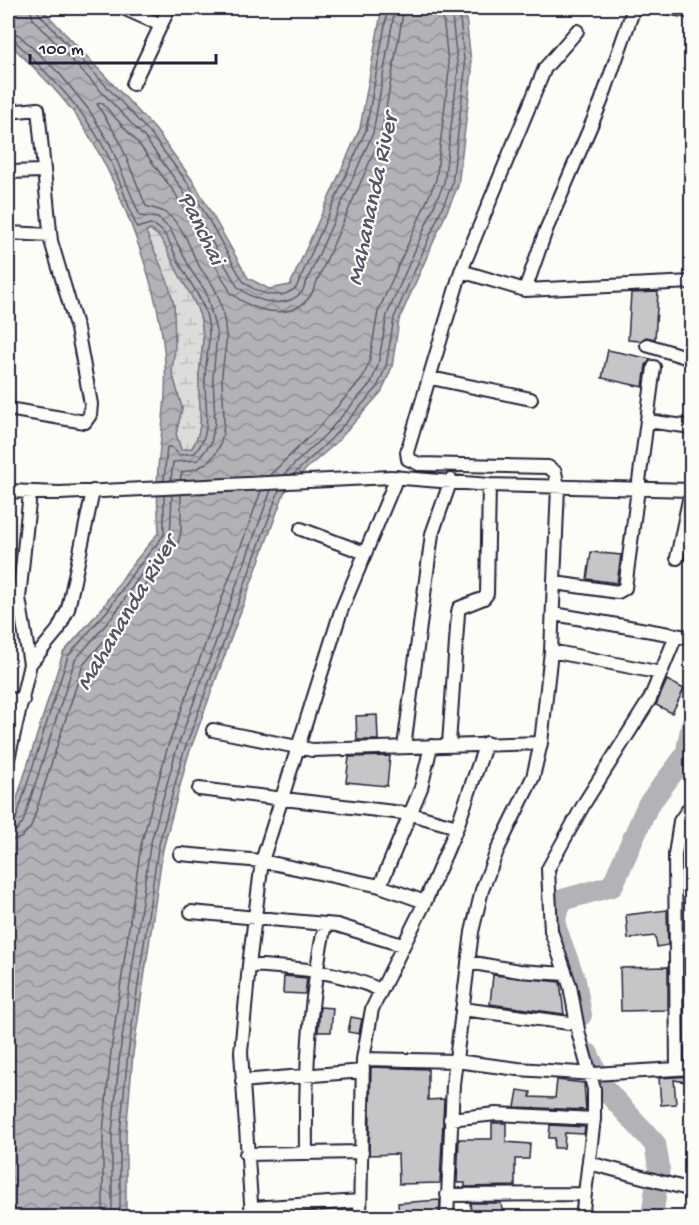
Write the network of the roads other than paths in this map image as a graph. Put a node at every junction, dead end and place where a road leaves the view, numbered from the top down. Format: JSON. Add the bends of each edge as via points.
{"nodes":[{"id":1,"x":123,"y":8,"type":"edge"},
{"id":2,"x":169,"y":8,"type":"edge"},
{"id":3,"x":634,"y":8,"type":"edge"},
{"id":4,"x":671,"y":8,"type":"edge"},
{"id":5,"x":692,"y":12,"type":"edge"},
{"id":6,"x":161,"y":25,"type":"junction"},
{"id":7,"x":578,"y":31,"type":"dead end"},
{"id":8,"x":134,"y":84,"type":"dead end"},
{"id":9,"x":8,"y":111,"type":"edge"},
{"id":10,"x":44,"y":171,"type":"junction"},
{"id":11,"x":8,"y":172,"type":"edge"},
{"id":12,"x":8,"y":233,"type":"edge"},
{"id":13,"x":50,"y":235,"type":"junction"},
{"id":14,"x":461,"y":271,"type":"junction"},
{"id":15,"x":692,"y":282,"type":"edge"},
{"id":16,"x":525,"y":290,"type":"junction"},
{"id":17,"x":647,"y":345,"type":"dead end"},
{"id":18,"x":692,"y":359,"type":"edge"},
{"id":19,"x":654,"y":367,"type":"dead end"},
{"id":20,"x":431,"y":378,"type":"junction"},
{"id":21,"x":531,"y":399,"type":"dead end"},
{"id":22,"x":8,"y":409,"type":"edge"},
{"id":23,"x":647,"y":421,"type":"junction"},
{"id":24,"x":692,"y":427,"type":"edge"},
{"id":25,"x":392,"y":477,"type":"junction"},
{"id":26,"x":451,"y":480,"type":"junction"},
{"id":27,"x":489,"y":485,"type":"junction"},
{"id":28,"x":558,"y":487,"type":"junction"},
{"id":29,"x":638,"y":489,"type":"junction"},
{"id":30,"x":691,"y":490,"type":"edge"},
{"id":31,"x":8,"y":491,"type":"edge"},
{"id":32,"x":93,"y":491,"type":"junction"},
{"id":33,"x":30,"y":493,"type":"junction"},
{"id":34,"x":301,"y":529,"type":"dead end"},
{"id":35,"x":365,"y":553,"type":"junction"},
{"id":36,"x":677,"y":558,"type":"dead end"},
{"id":37,"x":555,"y":583,"type":"junction"},
{"id":38,"x":554,"y":614,"type":"junction"},
{"id":39,"x":676,"y":636,"type":"junction"},
{"id":40,"x":692,"y":638,"type":"edge"},
{"id":41,"x":551,"y":651,"type":"junction"},
{"id":42,"x":30,"y":664,"type":"junction"},
{"id":43,"x":661,"y":673,"type":"junction"},
{"id":44,"x":8,"y":699,"type":"edge"},
{"id":45,"x":23,"y":700,"type":"junction"},
{"id":46,"x":213,"y":730,"type":"dead end"},
{"id":47,"x":486,"y":743,"type":"junction"},
{"id":48,"x":449,"y":744,"type":"junction"},
{"id":49,"x":541,"y":744,"type":"junction"},
{"id":50,"x":431,"y":746,"type":"junction"},
{"id":51,"x":404,"y":747,"type":"junction"},
{"id":52,"x":298,"y":748,"type":"junction"},
{"id":53,"x":8,"y":758,"type":"edge"},
{"id":54,"x":199,"y":789,"type":"dead end"},
{"id":55,"x":282,"y":799,"type":"junction"},
{"id":56,"x":692,"y":804,"type":"edge"},
{"id":57,"x":411,"y":814,"type":"junction"},
{"id":58,"x":456,"y":827,"type":"junction"},
{"id":59,"x":180,"y":854,"type":"dead end"},
{"id":60,"x":262,"y":861,"type":"junction"},
{"id":61,"x":380,"y":886,"type":"junction"},
{"id":62,"x":425,"y":902,"type":"junction"},
{"id":63,"x":191,"y":912,"type":"dead end"},
{"id":64,"x":254,"y":917,"type":"junction"},
{"id":65,"x":326,"y":924,"type":"junction"},
{"id":66,"x":402,"y":945,"type":"junction"},
{"id":67,"x":468,"y":962,"type":"junction"},
{"id":68,"x":249,"y":965,"type":"junction"},
{"id":69,"x":316,"y":969,"type":"junction"},
{"id":70,"x":566,"y":974,"type":"junction"},
{"id":71,"x":381,"y":990,"type":"junction"},
{"id":72,"x":462,"y":1009,"type":"junction"},
{"id":73,"x":577,"y":1024,"type":"junction"},
{"id":74,"x":456,"y":1061,"type":"junction"},
{"id":75,"x":363,"y":1065,"type":"junction"},
{"id":76,"x":677,"y":1067,"type":"junction"},
{"id":77,"x":692,"y":1068,"type":"edge"},
{"id":78,"x":595,"y":1074,"type":"junction"},
{"id":79,"x":305,"y":1076,"type":"junction"},
{"id":80,"x":242,"y":1081,"type":"junction"},
{"id":81,"x":450,"y":1119,"type":"junction"},
{"id":82,"x":594,"y":1119,"type":"junction"},
{"id":83,"x":362,"y":1152,"type":"junction"},
{"id":84,"x":306,"y":1153,"type":"junction"},
{"id":85,"x":246,"y":1154,"type":"junction"},
{"id":86,"x":589,"y":1164,"type":"junction"},
{"id":87,"x":692,"y":1190,"type":"edge"},
{"id":88,"x":585,"y":1194,"type":"junction"},
{"id":89,"x":447,"y":1195,"type":"junction"},
{"id":90,"x":360,"y":1201,"type":"junction"},
{"id":91,"x":251,"y":1213,"type":"edge"},
{"id":92,"x":360,"y":1218,"type":"edge"},
{"id":93,"x":447,"y":1218,"type":"edge"},
{"id":94,"x":582,"y":1218,"type":"edge"}],
"edges":[{"from":1,"to":6,"type":"street"},
{"from":2,"to":6,"type":"street"},
{"from":3,"to":16,"type":"street","via":[[601,102],[546,230]]},
{"from":4,"to":5,"type":"street"},
{"from":6,"to":8,"type":"street"},
{"from":7,"to":14,"type":"street","via":[[545,68]]},
{"from":9,"to":10,"type":"street","via":[[38,110]]},
{"from":10,"to":11,"type":"street"},
{"from":10,"to":13,"type":"street"},
{"from":12,"to":13,"type":"street"},
{"from":13,"to":22,"type":"street","via":[[77,329],[90,414],[85,422],[78,422]]},
{"from":14,"to":16,"type":"street"},
{"from":14,"to":20,"type":"street"},
{"from":15,"to":16,"type":"street"},
{"from":17,"to":18,"type":"street"},
{"from":19,"to":23,"type":"street"},
{"from":20,"to":21,"type":"street"},
{"from":20,"to":28,"type":"street","via":[[408,459],[419,464],[548,467],[555,472]]},
{"from":23,"to":24,"type":"street"},
{"from":23,"to":29,"type":"street"},
{"from":25,"to":26,"type":"street"},
{"from":25,"to":32,"type":"street"},
{"from":25,"to":35,"type":"street"},
{"from":26,"to":27,"type":"street"},
{"from":26,"to":51,"type":"street","via":[[432,534]]},
{"from":27,"to":28,"type":"street"},
{"from":27,"to":48,"type":"street","via":[[487,594],[459,608]]},
{"from":28,"to":29,"type":"street"},
{"from":28,"to":37,"type":"street"},
{"from":29,"to":30,"type":"street"},
{"from":29,"to":37,"type":"street","via":[[625,588],[618,592]]},
{"from":30,"to":36,"type":"street"},
{"from":31,"to":33,"type":"street"},
{"from":32,"to":33,"type":"street"},
{"from":32,"to":42,"type":"street","via":[[68,609],[54,636]]},
{"from":33,"to":42,"type":"street","via":[[19,598]]},
{"from":34,"to":35,"type":"street"},
{"from":35,"to":52,"type":"street","via":[[341,611]]},
{"from":37,"to":38,"type":"street"},
{"from":38,"to":39,"type":"street"},
{"from":38,"to":41,"type":"street"},
{"from":39,"to":40,"type":"street"},
{"from":39,"to":43,"type":"street"},
{"from":41,"to":43,"type":"street"},
{"from":41,"to":49,"type":"street"},
{"from":42,"to":45,"type":"street"},
{"from":43,"to":70,"type":"street","via":[[650,699],[548,869],[551,931]]},
{"from":44,"to":45,"type":"street"},
{"from":45,"to":53,"type":"street"},
{"from":46,"to":52,"type":"street"},
{"from":47,"to":48,"type":"street"},
{"from":47,"to":49,"type":"street"},
{"from":47,"to":58,"type":"street"},
{"from":48,"to":50,"type":"street"},
{"from":49,"to":67,"type":"street","via":[[533,777],[482,890]]},
{"from":50,"to":51,"type":"street"},
{"from":50,"to":57,"type":"street"},
{"from":51,"to":52,"type":"street"},
{"from":52,"to":55,"type":"street"},
{"from":54,"to":55,"type":"street"},
{"from":55,"to":57,"type":"street"},
{"from":55,"to":60,"type":"street"},
{"from":56,"to":76,"type":"street","via":[[680,821],[675,855]]},
{"from":57,"to":58,"type":"street"},
{"from":57,"to":61,"type":"street"},
{"from":58,"to":62,"type":"street"},
{"from":59,"to":60,"type":"street"},
{"from":60,"to":61,"type":"street"},
{"from":60,"to":64,"type":"street"},
{"from":61,"to":62,"type":"street"},
{"from":62,"to":66,"type":"street"},
{"from":63,"to":64,"type":"street"},
{"from":64,"to":65,"type":"street"},
{"from":64,"to":68,"type":"street"},
{"from":65,"to":66,"type":"street"},
{"from":65,"to":69,"type":"street"},
{"from":66,"to":71,"type":"street"},
{"from":67,"to":70,"type":"street"},
{"from":67,"to":72,"type":"street"},
{"from":68,"to":69,"type":"street"},
{"from":68,"to":80,"type":"street"},
{"from":69,"to":71,"type":"street"},
{"from":69,"to":79,"type":"street"},
{"from":70,"to":73,"type":"street"},
{"from":71,"to":75,"type":"street","via":[[372,1010]]},
{"from":72,"to":73,"type":"street"},
{"from":72,"to":74,"type":"street"},
{"from":73,"to":78,"type":"street"},
{"from":74,"to":75,"type":"street"},
{"from":74,"to":78,"type":"street"},
{"from":74,"to":81,"type":"street"},
{"from":75,"to":79,"type":"street"},
{"from":75,"to":83,"type":"street"},
{"from":76,"to":77,"type":"street"},
{"from":76,"to":78,"type":"street"},
{"from":78,"to":82,"type":"street"},
{"from":79,"to":80,"type":"street"},
{"from":79,"to":84,"type":"street"},
{"from":80,"to":85,"type":"street"},
{"from":81,"to":82,"type":"street","via":[[496,1114]]},
{"from":81,"to":89,"type":"street"},
{"from":82,"to":86,"type":"street"},
{"from":83,"to":84,"type":"street"},
{"from":83,"to":90,"type":"street"},
{"from":84,"to":85,"type":"street"},
{"from":85,"to":91,"type":"street"},
{"from":86,"to":87,"type":"street"},
{"from":86,"to":88,"type":"street"},
{"from":88,"to":89,"type":"street"},
{"from":88,"to":94,"type":"street"},
{"from":89,"to":93,"type":"street"},
{"from":90,"to":91,"type":"street"},
{"from":90,"to":92,"type":"street"}]}
